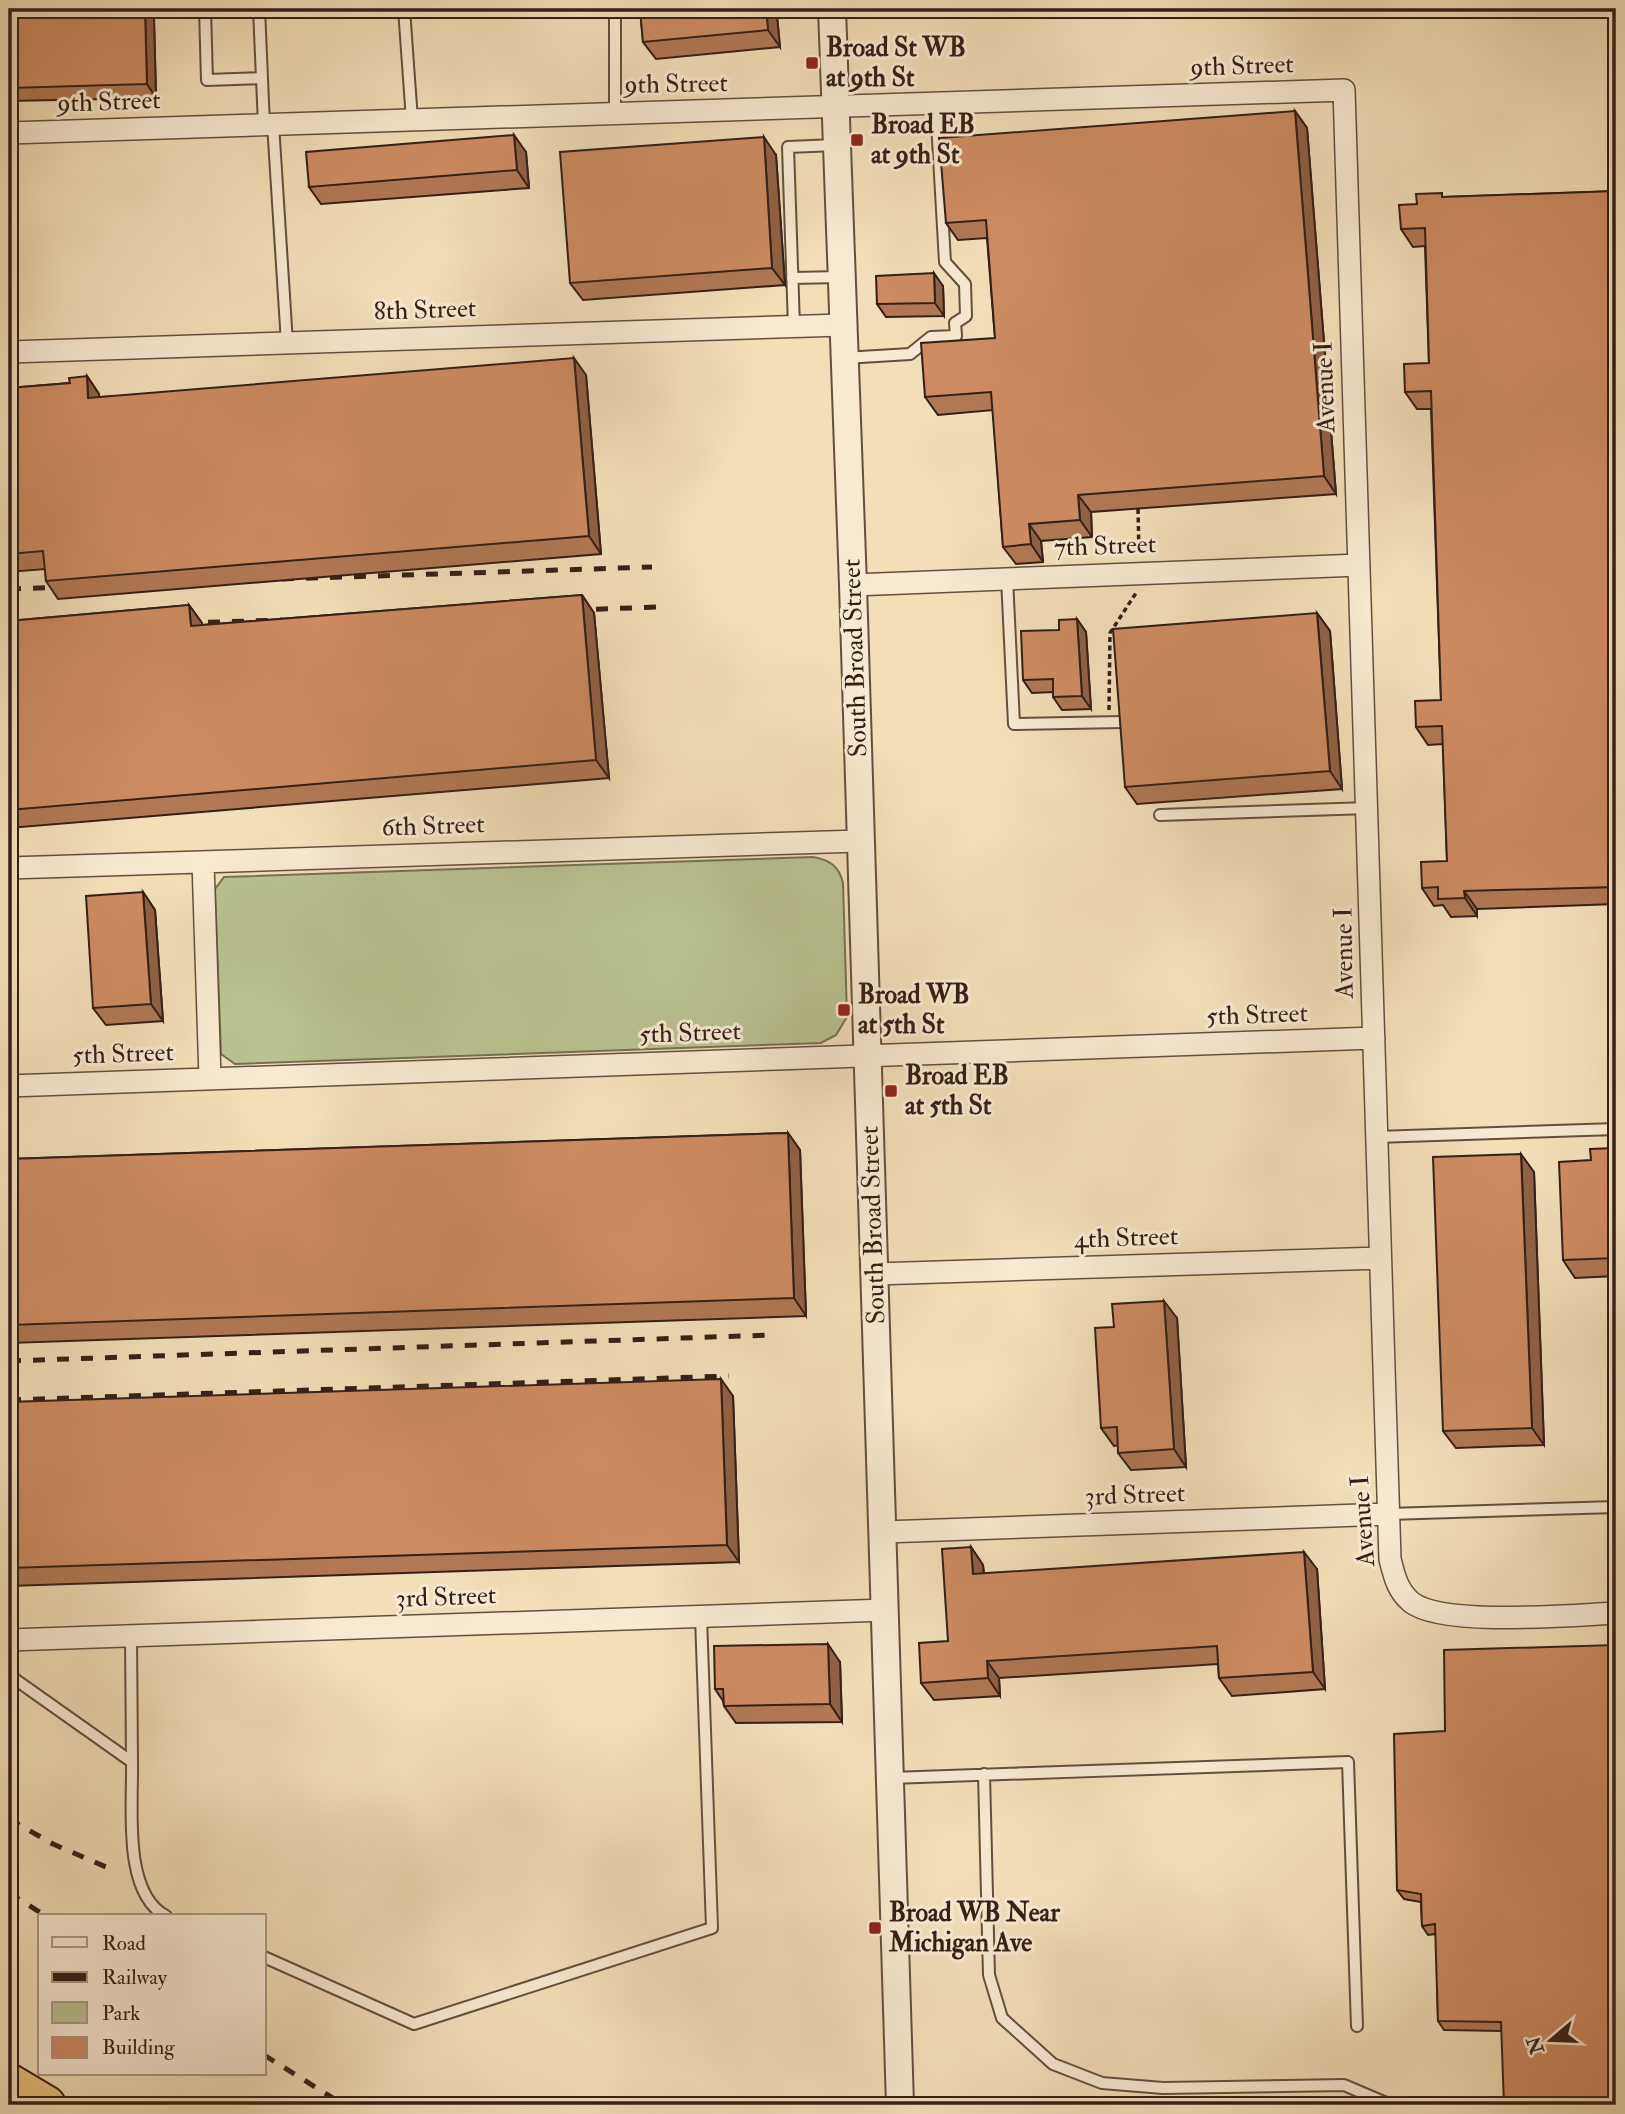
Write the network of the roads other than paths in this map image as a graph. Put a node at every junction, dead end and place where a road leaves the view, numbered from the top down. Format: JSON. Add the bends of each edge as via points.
{"nodes":[{"id":1,"x":205,"y":9,"type":"edge"},
{"id":2,"x":259,"y":9,"type":"edge"},
{"id":3,"x":404,"y":9,"type":"edge"},
{"id":4,"x":615,"y":9,"type":"edge"},
{"id":5,"x":832,"y":9,"type":"edge"},
{"id":6,"x":261,"y":78,"type":"junction"},
{"id":7,"x":1344,"y":90,"type":"joint"},
{"id":8,"x":936,"y":105,"type":"junction"},
{"id":9,"x":835,"y":108,"type":"junction"},
{"id":10,"x":615,"y":114,"type":"junction"},
{"id":11,"x":412,"y":120,"type":"junction"},
{"id":12,"x":268,"y":125,"type":"junction"},
{"id":13,"x":9,"y":133,"type":"edge"},
{"id":14,"x":836,"y":145,"type":"junction"},
{"id":15,"x":841,"y":277,"type":"junction"},
{"id":16,"x":792,"y":278,"type":"junction"},
{"id":17,"x":842,"y":325,"type":"junction"},
{"id":18,"x":794,"y":327,"type":"junction"},
{"id":19,"x":287,"y":342,"type":"junction"},
{"id":20,"x":9,"y":352,"type":"edge"},
{"id":21,"x":844,"y":358,"type":"junction"},
{"id":22,"x":1359,"y":565,"type":"junction"},
{"id":23,"x":1007,"y":578,"type":"junction"},
{"id":24,"x":853,"y":585,"type":"junction"},
{"id":25,"x":1122,"y":722,"type":"edge"},
{"id":26,"x":1369,"y":808,"type":"junction"},
{"id":27,"x":1160,"y":815,"type":"dead end"},
{"id":28,"x":860,"y":841,"type":"junction"},
{"id":29,"x":203,"y":862,"type":"junction"},
{"id":30,"x":9,"y":868,"type":"edge"},
{"id":31,"x":1374,"y":1038,"type":"junction"},
{"id":32,"x":868,"y":1055,"type":"junction"},
{"id":33,"x":210,"y":1078,"type":"junction"},
{"id":34,"x":9,"y":1086,"type":"edge"},
{"id":35,"x":1616,"y":1129,"type":"edge"},
{"id":36,"x":1376,"y":1136,"type":"junction"},
{"id":37,"x":1380,"y":1258,"type":"junction"},
{"id":38,"x":874,"y":1274,"type":"junction"},
{"id":39,"x":1616,"y":1507,"type":"edge"},
{"id":40,"x":1388,"y":1514,"type":"junction"},
{"id":41,"x":884,"y":1532,"type":"junction"},
{"id":42,"x":885,"y":1610,"type":"junction"},
{"id":43,"x":1616,"y":1613,"type":"edge"},
{"id":44,"x":701,"y":1618,"type":"junction"},
{"id":45,"x":131,"y":1635,"type":"junction"},
{"id":46,"x":9,"y":1640,"type":"edge"},
{"id":47,"x":9,"y":1675,"type":"edge"},
{"id":48,"x":132,"y":1762,"type":"junction"},
{"id":49,"x":984,"y":1774,"type":"junction"},
{"id":50,"x":891,"y":1778,"type":"junction"},
{"id":51,"x":164,"y":1914,"type":"edge"},
{"id":52,"x":266,"y":1958,"type":"edge"},
{"id":53,"x":1357,"y":2026,"type":"dead end"},
{"id":54,"x":9,"y":2084,"type":"edge"},
{"id":55,"x":46,"y":2105,"type":"edge"},
{"id":56,"x":900,"y":2105,"type":"edge"},
{"id":57,"x":1391,"y":2105,"type":"edge"}],
"edges":[{"from":1,"to":6,"type":"lane","via":[[207,80]]},
{"from":2,"to":6,"type":"lane"},
{"from":3,"to":11,"type":"lane"},
{"from":4,"to":10,"type":"lane"},
{"from":5,"to":9,"type":"street","name":"South Broad Street"},
{"from":6,"to":12,"type":"lane"},
{"from":7,"to":8,"type":"street","name":"9th Street"},
{"from":7,"to":22,"type":"street","name":"Avenue I"},
{"from":8,"to":9,"type":"street","name":"9th Street"},
{"from":8,"to":21,"type":"lane","via":[[945,262],[965,284],[966,316],[955,323],[956,336],[932,337],[910,354]]},
{"from":9,"to":10,"type":"street","name":"9th Street"},
{"from":9,"to":14,"type":"street","name":"South Broad Street"},
{"from":10,"to":11,"type":"street","name":"9th Street"},
{"from":11,"to":12,"type":"street","name":"9th Street"},
{"from":12,"to":13,"type":"street","name":"9th Street"},
{"from":12,"to":19,"type":"lane"},
{"from":14,"to":15,"type":"street","name":"South Broad Street"},
{"from":14,"to":16,"type":"lane","via":[[788,147]]},
{"from":15,"to":16,"type":"lane"},
{"from":15,"to":17,"type":"street","name":"South Broad Street"},
{"from":16,"to":18,"type":"lane"},
{"from":17,"to":18,"type":"street","name":"8th Street"},
{"from":17,"to":21,"type":"street","name":"South Broad Street"},
{"from":18,"to":19,"type":"street","name":"8th Street"},
{"from":19,"to":20,"type":"street","name":"8th Street"},
{"from":21,"to":24,"type":"street","name":"South Broad Street"},
{"from":22,"to":23,"type":"street","name":"7th Street"},
{"from":22,"to":26,"type":"street","name":"Avenue I"},
{"from":23,"to":24,"type":"street","name":"7th Street"},
{"from":23,"to":25,"type":"lane","via":[[1014,724]]},
{"from":24,"to":28,"type":"street","name":"South Broad Street"},
{"from":26,"to":27,"type":"lane"},
{"from":26,"to":31,"type":"street","name":"Avenue I"},
{"from":28,"to":29,"type":"street","name":"6th Street"},
{"from":28,"to":32,"type":"street","name":"South Broad Street"},
{"from":29,"to":30,"type":"street","name":"6th Street"},
{"from":29,"to":33,"type":"street"},
{"from":31,"to":32,"type":"street","name":"5th Street"},
{"from":31,"to":36,"type":"street","name":"Avenue I"},
{"from":32,"to":33,"type":"street","name":"5th Street"},
{"from":32,"to":38,"type":"street","name":"South Broad Street"},
{"from":33,"to":34,"type":"street","name":"5th Street"},
{"from":35,"to":36,"type":"lane"},
{"from":36,"to":37,"type":"street","name":"Avenue I"},
{"from":37,"to":38,"type":"street","name":"4th Street"},
{"from":37,"to":40,"type":"street","name":"Avenue I"},
{"from":38,"to":41,"type":"street","name":"South Broad Street"},
{"from":39,"to":40,"type":"lane"},
{"from":40,"to":41,"type":"street","name":"3rd Street"},
{"from":40,"to":43,"type":"street","name":"Avenue I","via":[[1395,1579],[1412,1603],[1427,1610],[1487,1617]]},
{"from":41,"to":42,"type":"street","name":"South Broad Street"},
{"from":42,"to":44,"type":"street","name":"3rd Street"},
{"from":42,"to":50,"type":"street","name":"South Broad Street"},
{"from":44,"to":45,"type":"street","name":"3rd Street"},
{"from":44,"to":52,"type":"lane","via":[[712,1928],[414,2024]]},
{"from":45,"to":46,"type":"street","name":"3rd Street"},
{"from":45,"to":48,"type":"lane"},
{"from":47,"to":48,"type":"lane"},
{"from":48,"to":51,"type":"lane","via":[[133,1846],[139,1882]]},
{"from":49,"to":50,"type":"lane"},
{"from":49,"to":53,"type":"lane","via":[[1348,1762]]},
{"from":49,"to":57,"type":"lane","via":[[989,1975],[1002,2018],[1053,2064],[1102,2083],[1152,2087],[1344,2085]]},
{"from":50,"to":56,"type":"street","name":"South Broad Street"},
{"from":54,"to":55,"type":"highway"}]}
